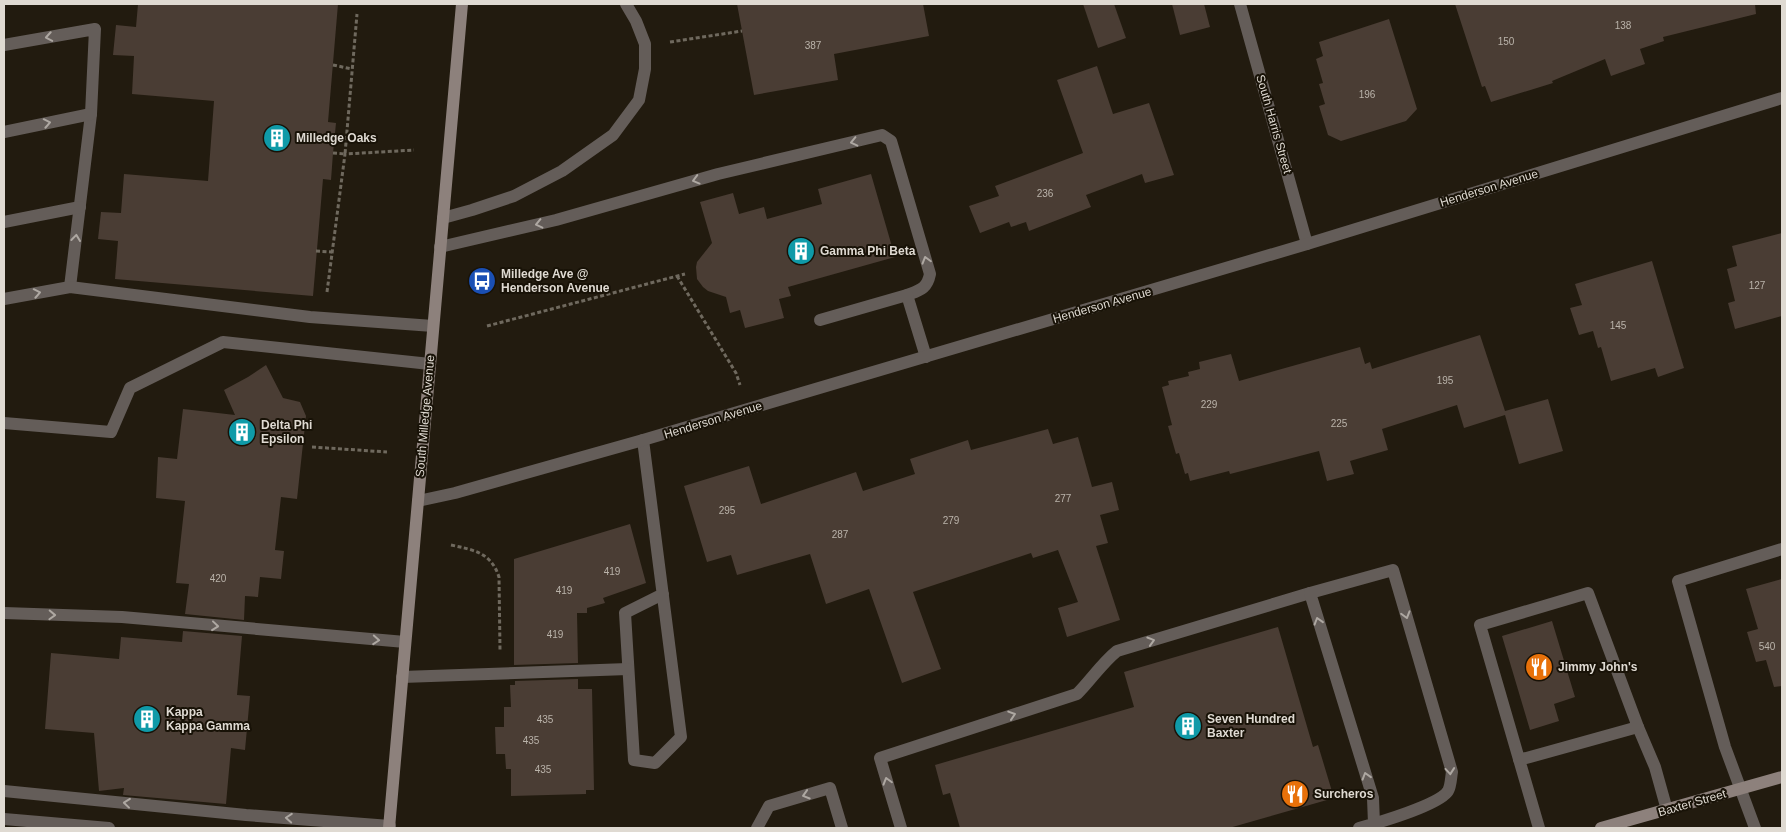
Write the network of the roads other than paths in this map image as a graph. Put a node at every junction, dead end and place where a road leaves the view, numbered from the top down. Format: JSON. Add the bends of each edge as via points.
{"nodes":[{"id":1,"x":462,"y":4,"type":"edge"},
{"id":2,"x":626,"y":4,"type":"edge"},
{"id":3,"x":1240,"y":4,"type":"edge"},
{"id":4,"x":4,"y":45,"type":"edge"},
{"id":5,"x":1782,"y":98,"type":"edge"},
{"id":6,"x":91,"y":114,"type":"junction"},
{"id":7,"x":4,"y":132,"type":"edge"},
{"id":8,"x":80,"y":208,"type":"junction"},
{"id":9,"x":443,"y":218,"type":"junction"},
{"id":10,"x":4,"y":222,"type":"edge"},
{"id":11,"x":1307,"y":244,"type":"junction"},
{"id":12,"x":440,"y":247,"type":"junction"},
{"id":13,"x":70,"y":286,"type":"junction"},
{"id":14,"x":907,"y":295,"type":"junction"},
{"id":15,"x":4,"y":299,"type":"edge"},
{"id":16,"x":820,"y":320,"type":"dead end"},
{"id":17,"x":433,"y":326,"type":"junction"},
{"id":18,"x":926,"y":357,"type":"junction"},
{"id":19,"x":430,"y":364,"type":"junction"},
{"id":20,"x":4,"y":424,"type":"edge"},
{"id":21,"x":643,"y":440,"type":"junction"},
{"id":22,"x":418,"y":501,"type":"junction"},
{"id":23,"x":1782,"y":549,"type":"edge"},
{"id":24,"x":1310,"y":593,"type":"junction"},
{"id":25,"x":663,"y":594,"type":"junction"},
{"id":26,"x":4,"y":613,"type":"edge"},
{"id":27,"x":405,"y":642,"type":"junction"},
{"id":28,"x":628,"y":669,"type":"junction"},
{"id":29,"x":402,"y":677,"type":"junction"},
{"id":30,"x":1638,"y":727,"type":"junction"},
{"id":31,"x":1519,"y":760,"type":"junction"},
{"id":32,"x":1782,"y":777,"type":"edge"},
{"id":33,"x":1740,"y":789,"type":"junction"},
{"id":34,"x":4,"y":791,"type":"edge"},
{"id":35,"x":1667,"y":810,"type":"junction"},
{"id":36,"x":4,"y":819,"type":"edge"},
{"id":37,"x":1374,"y":826,"type":"edge"},
{"id":38,"x":390,"y":827,"type":"edge"},
{"id":39,"x":109,"y":828,"type":"edge"},
{"id":40,"x":756,"y":828,"type":"edge"},
{"id":41,"x":842,"y":828,"type":"edge"},
{"id":42,"x":901,"y":828,"type":"edge"},
{"id":43,"x":1359,"y":828,"type":"edge"},
{"id":44,"x":1539,"y":828,"type":"edge"},
{"id":45,"x":1601,"y":828,"type":"edge"},
{"id":46,"x":1755,"y":828,"type":"edge"}],
"edges":[{"from":1,"to":9,"type":"main road","name":"South Milledge Avenue"},
{"from":2,"to":9,"type":"street","via":[[645,44],[645,69],[639,100],[613,136],[562,171],[514,196]]},
{"from":3,"to":11,"type":"street","name":"South Harris Street"},
{"from":6,"to":4,"type":"street","one_way":true,"via":[[95,29]]},
{"from":5,"to":11,"type":"street","name":"Henderson Avenue"},
{"from":7,"to":6,"type":"street","one_way":true},
{"from":6,"to":8,"type":"street"},
{"from":8,"to":10,"type":"street"},
{"from":13,"to":8,"type":"street","one_way":true},
{"from":9,"to":12,"type":"main road","name":"South Milledge Avenue"},
{"from":11,"to":18,"type":"street","name":"Henderson Avenue"},
{"from":14,"to":12,"type":"street","one_way":true,"via":[[922,289],[930,274],[891,141],[882,136],[718,174],[556,220]]},
{"from":12,"to":17,"type":"main road","name":"South Milledge Avenue"},
{"from":15,"to":13,"type":"street","one_way":true},
{"from":13,"to":17,"type":"street","via":[[310,317]]},
{"from":14,"to":16,"type":"street"},
{"from":14,"to":18,"type":"street"},
{"from":17,"to":19,"type":"main road","name":"South Milledge Avenue"},
{"from":18,"to":21,"type":"street","name":"Henderson Avenue"},
{"from":19,"to":20,"type":"street","via":[[223,342],[130,388],[111,432]]},
{"from":19,"to":22,"type":"main road","name":"South Milledge Avenue"},
{"from":21,"to":22,"type":"street","name":"Henderson Avenue"},
{"from":21,"to":25,"type":"street"},
{"from":22,"to":27,"type":"main road","name":"South Milledge Avenue"},
{"from":23,"to":33,"type":"street","via":[[1678,581]]},
{"from":37,"to":24,"type":"street","one_way":true,"via":[[1373,798]]},
{"from":24,"to":37,"type":"street","one_way":true,"via":[[1393,570],[1452,772],[1449,791],[1436,802]]},
{"from":42,"to":24,"type":"street","one_way":true,"via":[[880,758],[1077,694],[1117,651]]},
{"from":25,"to":28,"type":"street","via":[[625,613]]},
{"from":25,"to":28,"type":"street","via":[[681,737],[656,763],[634,760]]},
{"from":26,"to":27,"type":"street","one_way":true,"via":[[122,617]]},
{"from":27,"to":29,"type":"main road","name":"South Milledge Avenue"},
{"from":28,"to":29,"type":"street"},
{"from":29,"to":38,"type":"main road","name":"South Milledge Avenue"},
{"from":30,"to":31,"type":"street"},
{"from":30,"to":31,"type":"street","via":[[1588,593],[1480,625]]},
{"from":30,"to":35,"type":"street","via":[[1655,767]]},
{"from":31,"to":44,"type":"street"},
{"from":32,"to":33,"type":"main road","name":"Baxter Street"},
{"from":33,"to":35,"type":"main road","name":"Baxter Street"},
{"from":33,"to":46,"type":"street"},
{"from":38,"to":34,"type":"street","one_way":true},
{"from":35,"to":45,"type":"main road","name":"Baxter Street"},
{"from":36,"to":39,"type":"street"},
{"from":37,"to":43,"type":"street"},
{"from":41,"to":40,"type":"street","one_way":true,"via":[[830,788],[769,806]]}]}
